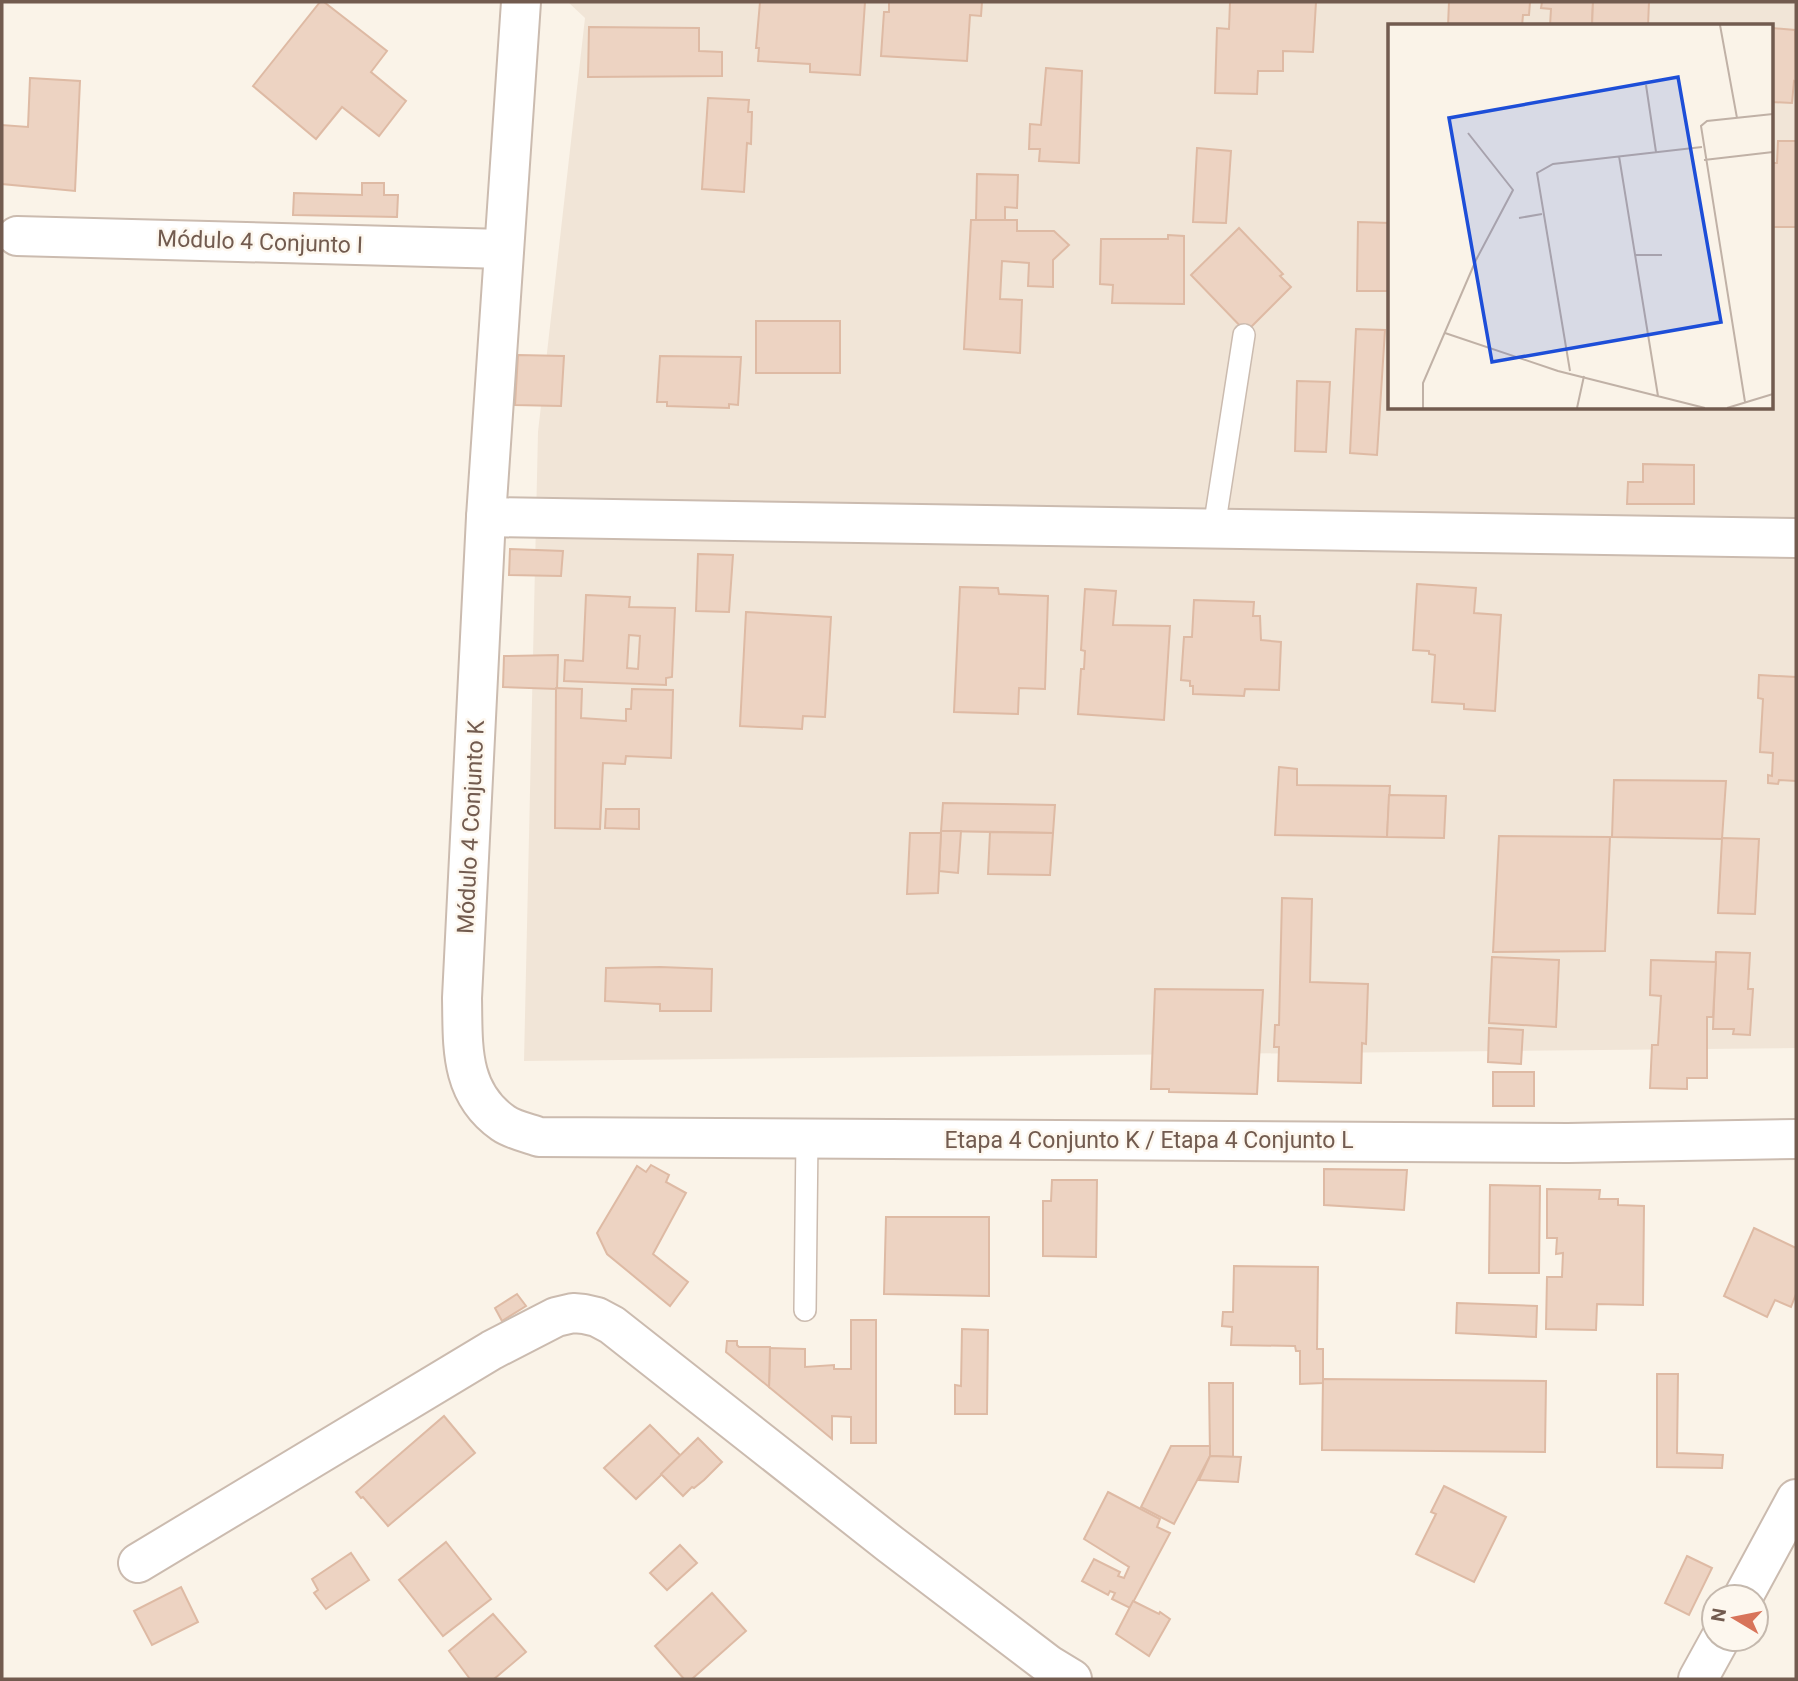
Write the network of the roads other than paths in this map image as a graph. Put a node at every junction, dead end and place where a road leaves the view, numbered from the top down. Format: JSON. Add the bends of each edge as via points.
{"nodes":[{"id":1,"x":521,"y":2,"type":"edge"},
{"id":2,"x":17,"y":236,"type":"dead end"},
{"id":3,"x":504,"y":249,"type":"junction"},
{"id":4,"x":1244,"y":335,"type":"dead end"},
{"id":5,"x":486,"y":517,"type":"junction"},
{"id":6,"x":1214,"y":528,"type":"junction"},
{"id":7,"x":1796,"y":538,"type":"edge"},
{"id":8,"x":504,"y":1124,"type":"joint"},
{"id":9,"x":807,"y":1138,"type":"junction"},
{"id":10,"x":1796,"y":1139,"type":"edge"},
{"id":11,"x":805,"y":1310,"type":"dead end"},
{"id":12,"x":1796,"y":1499,"type":"edge"},
{"id":13,"x":138,"y":1563,"type":"dead end"},
{"id":14,"x":1751,"y":1583,"type":"edge"},
{"id":15,"x":1712,"y":1653,"type":"edge"},
{"id":16,"x":1072,"y":1679,"type":"edge"},
{"id":17,"x":1698,"y":1679,"type":"edge"}],
"edges":[{"from":1,"to":3,"type":"street","name":"Módulo 4 Conjunto K"},
{"from":2,"to":3,"type":"street","name":"Módulo 4 Conjunto I"},
{"from":3,"to":5,"type":"street","name":"Módulo 4 Conjunto K"},
{"from":4,"to":6,"type":"lane"},
{"from":5,"to":6,"type":"street"},
{"from":5,"to":8,"type":"street","name":"Módulo 4 Conjunto K","via":[[463,1052],[471,1086]]},
{"from":6,"to":7,"type":"street"},
{"from":8,"to":9,"type":"street","name":"Etapa 4 Conjunto K / Etapa 4 Conjunto L","via":[[539,1137]]},
{"from":9,"to":10,"type":"street","name":"Etapa 4 Conjunto K / Etapa 4 Conjunto L","via":[[1554,1143]]},
{"from":9,"to":11,"type":"lane"},
{"from":12,"to":14,"type":"street"},
{"from":13,"to":16,"type":"street","via":[[492,1350],[556,1317],[584,1314],[612,1325],[890,1544]]},
{"from":15,"to":17,"type":"street"}]}
